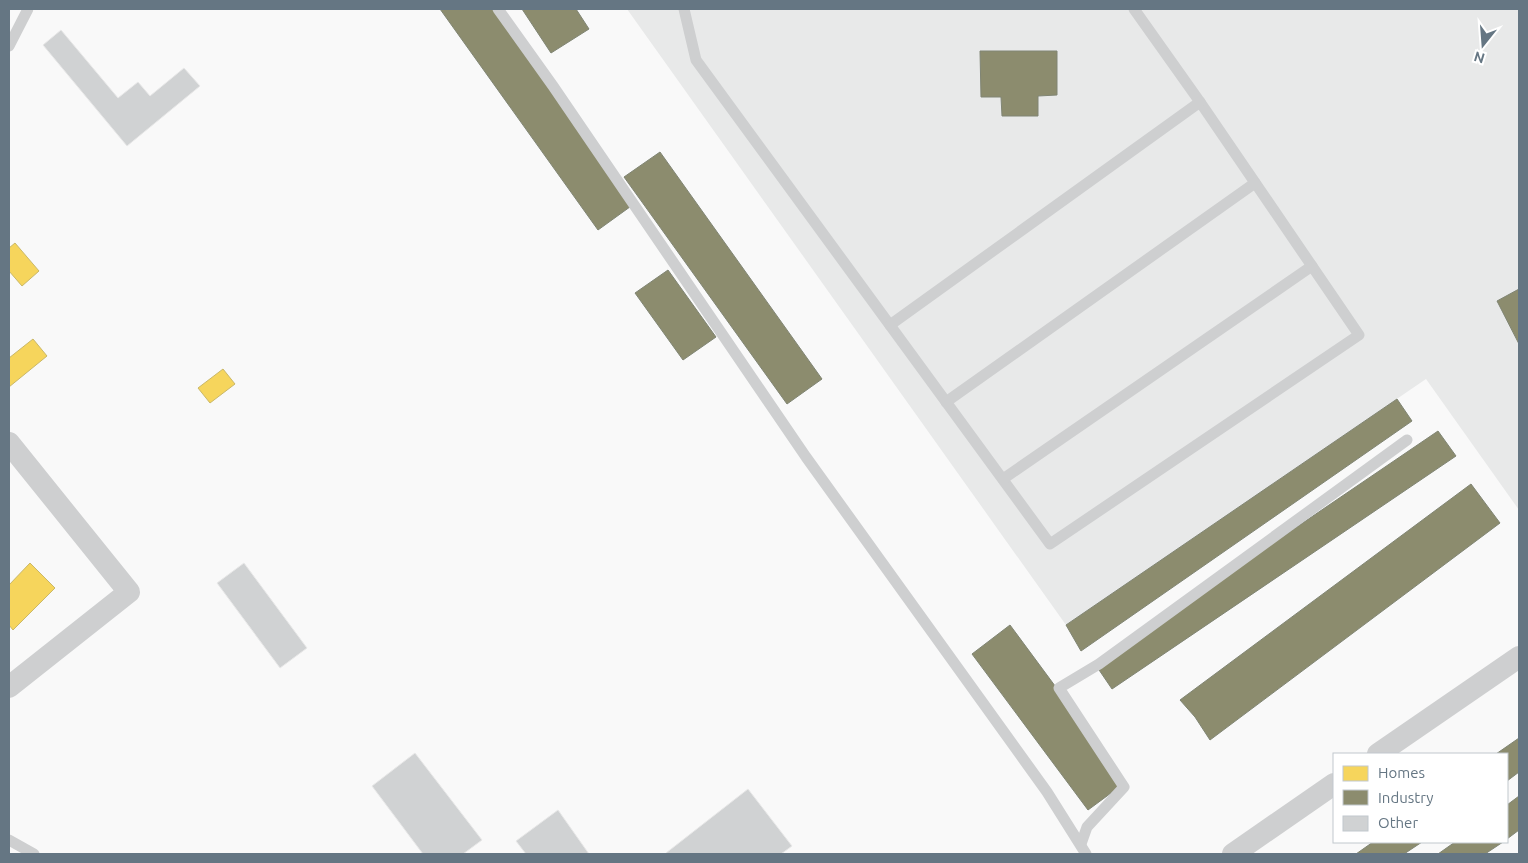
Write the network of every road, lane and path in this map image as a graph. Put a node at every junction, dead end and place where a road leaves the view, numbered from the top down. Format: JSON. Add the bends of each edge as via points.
{"nodes":[{"id":1,"x":28,"y":9,"type":"edge"},
{"id":2,"x":498,"y":9,"type":"edge"},
{"id":3,"x":684,"y":9,"type":"edge"},
{"id":4,"x":1134,"y":9,"type":"edge"},
{"id":5,"x":9,"y":46,"type":"edge"},
{"id":6,"x":1200,"y":102,"type":"junction"},
{"id":7,"x":1255,"y":183,"type":"junction"},
{"id":8,"x":1312,"y":266,"type":"junction"},
{"id":9,"x":890,"y":325,"type":"junction"},
{"id":10,"x":946,"y":402,"type":"junction"},
{"id":11,"x":1407,"y":440,"type":"dead end"},
{"id":12,"x":9,"y":443,"type":"edge"},
{"id":13,"x":1003,"y":479,"type":"junction"},
{"id":14,"x":1519,"y":657,"type":"edge"},
{"id":15,"x":9,"y":687,"type":"edge"},
{"id":16,"x":1379,"y":753,"type":"edge"},
{"id":17,"x":1333,"y":785,"type":"edge"},
{"id":18,"x":9,"y":840,"type":"edge"},
{"id":19,"x":1084,"y":849,"type":"edge"},
{"id":20,"x":34,"y":854,"type":"edge"},
{"id":21,"x":1233,"y":854,"type":"edge"}],
"edges":[{"from":1,"to":5,"type":"lane"},
{"from":2,"to":19,"type":"lane","via":[[806,457],[1047,792]]},
{"from":3,"to":9,"type":"lane","via":[[696,60]]},
{"from":4,"to":6,"type":"lane"},
{"from":6,"to":7,"type":"lane"},
{"from":6,"to":9,"type":"lane"},
{"from":7,"to":8,"type":"lane"},
{"from":7,"to":10,"type":"lane"},
{"from":8,"to":13,"type":"lane"},
{"from":8,"to":13,"type":"lane","via":[[1359,335],[1050,544]]},
{"from":9,"to":10,"type":"lane"},
{"from":10,"to":13,"type":"lane"},
{"from":11,"to":19,"type":"lane","via":[[1099,664],[1059,688],[1124,787],[1087,827]]},
{"from":12,"to":15,"type":"street","via":[[129,592]]},
{"from":14,"to":16,"type":"street"},
{"from":17,"to":21,"type":"street"},
{"from":18,"to":20,"type":"lane"}]}
